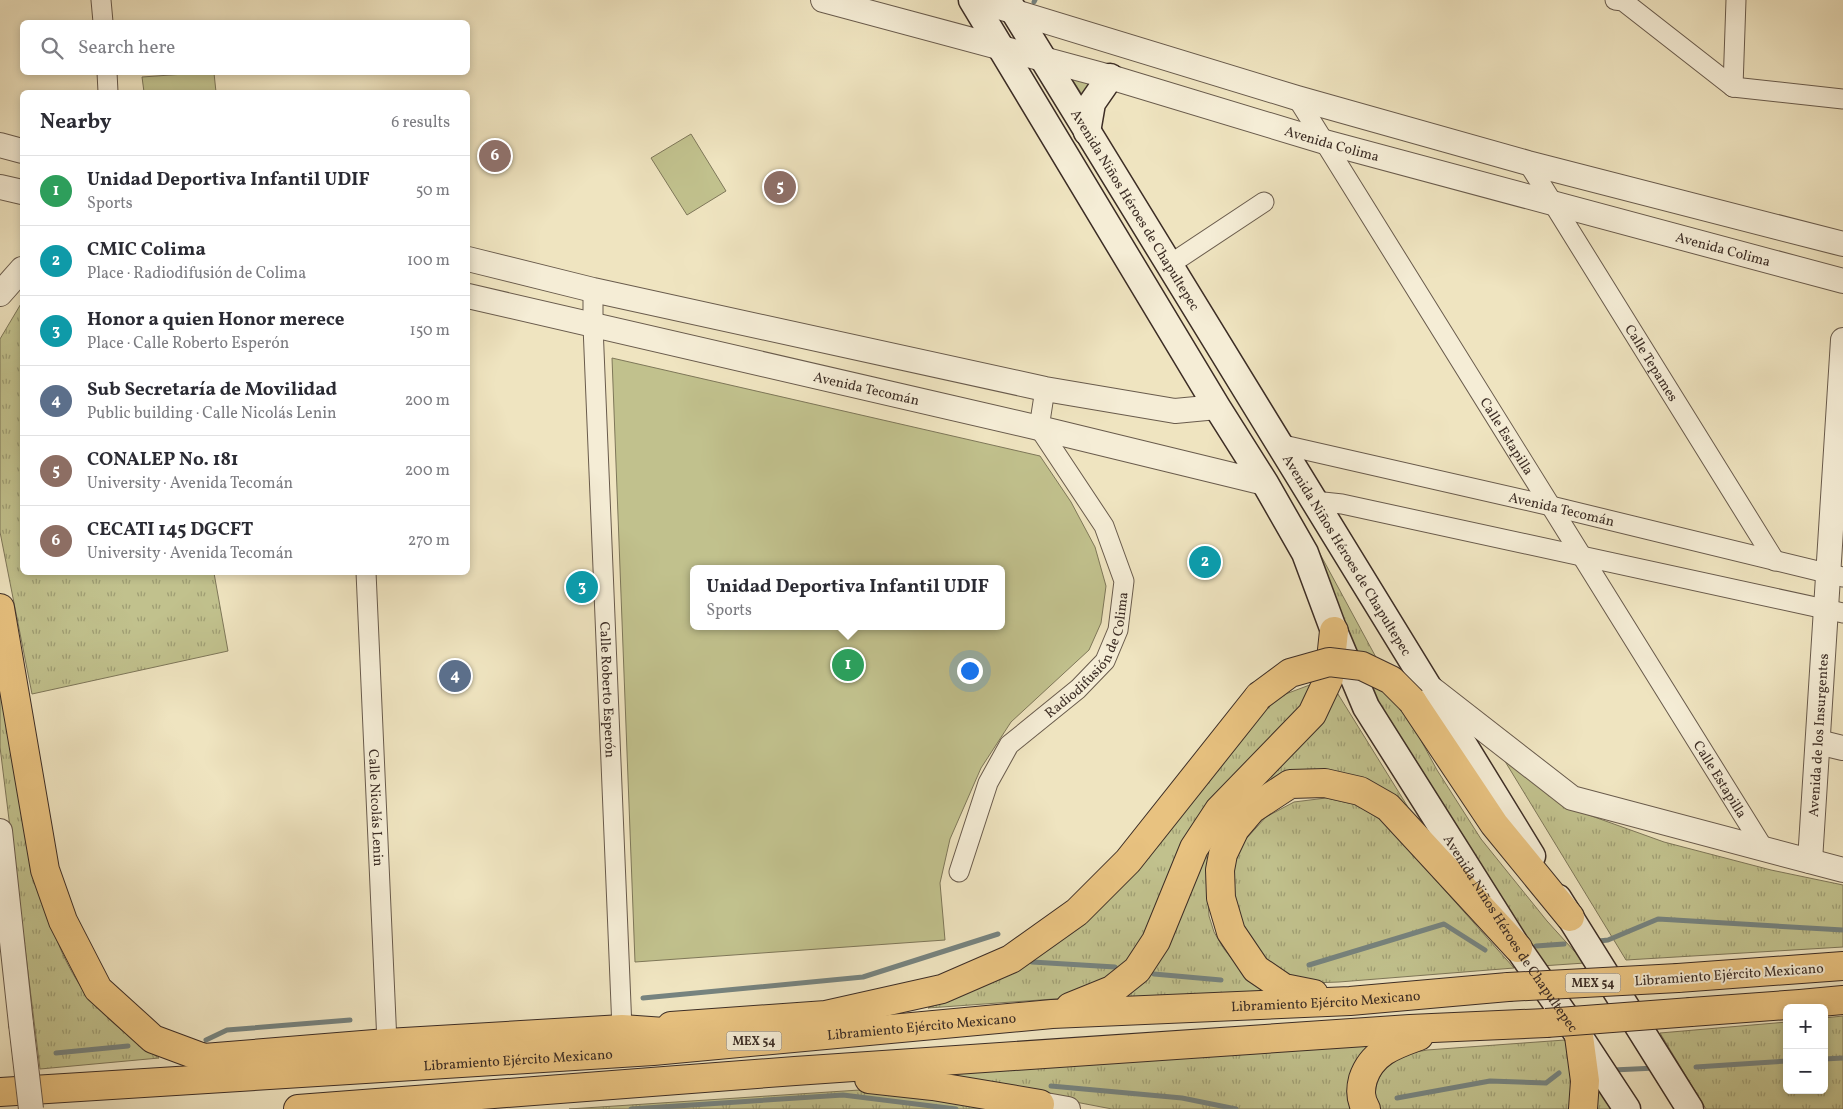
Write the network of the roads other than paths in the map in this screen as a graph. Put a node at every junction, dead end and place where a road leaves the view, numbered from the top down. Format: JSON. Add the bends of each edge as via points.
{"nodes":[{"id":1,"x":101,"y":0,"type":"edge"},
{"id":2,"x":823,"y":0,"type":"edge"},
{"id":3,"x":974,"y":0,"type":"edge"},
{"id":4,"x":1620,"y":0,"type":"edge"},
{"id":5,"x":1736,"y":0,"type":"edge"},
{"id":6,"x":1010,"y":6,"type":"edge"},
{"id":7,"x":103,"y":20,"type":"edge"},
{"id":8,"x":1000,"y":47,"type":"junction"},
{"id":9,"x":1042,"y":58,"type":"junction"},
{"id":10,"x":107,"y":75,"type":"edge"},
{"id":11,"x":1110,"y":77,"type":"junction"},
{"id":12,"x":1733,"y":87,"type":"junction"},
{"id":13,"x":108,"y":90,"type":"edge"},
{"id":14,"x":1297,"y":98,"type":"junction"},
{"id":15,"x":1843,"y":99,"type":"edge"},
{"id":16,"x":1087,"y":132,"type":"junction"},
{"id":17,"x":1325,"y":142,"type":"junction"},
{"id":18,"x":0,"y":145,"type":"edge"},
{"id":19,"x":20,"y":150,"type":"edge"},
{"id":20,"x":1528,"y":164,"type":"junction"},
{"id":21,"x":0,"y":187,"type":"edge"},
{"id":22,"x":20,"y":192,"type":"edge"},
{"id":23,"x":1264,"y":202,"type":"dead end"},
{"id":24,"x":1552,"y":202,"type":"junction"},
{"id":25,"x":1843,"y":244,"type":"edge"},
{"id":26,"x":470,"y":259,"type":"edge"},
{"id":27,"x":1169,"y":265,"type":"junction"},
{"id":28,"x":20,"y":271,"type":"edge"},
{"id":29,"x":1843,"y":281,"type":"edge"},
{"id":30,"x":593,"y":290,"type":"junction"},
{"id":31,"x":0,"y":294,"type":"edge"},
{"id":32,"x":470,"y":296,"type":"edge"},
{"id":33,"x":593,"y":326,"type":"junction"},
{"id":34,"x":1843,"y":340,"type":"edge"},
{"id":35,"x":1045,"y":389,"type":"junction"},
{"id":36,"x":1217,"y":407,"type":"junction"},
{"id":37,"x":1039,"y":428,"type":"junction"},
{"id":38,"x":1279,"y":444,"type":"junction"},
{"id":39,"x":1265,"y":483,"type":"junction"},
{"id":40,"x":1314,"y":501,"type":"junction"},
{"id":41,"x":1551,"y":506,"type":"junction"},
{"id":42,"x":1582,"y":556,"type":"junction"},
{"id":43,"x":1775,"y":561,"type":"junction"},
{"id":44,"x":366,"y":575,"type":"edge"},
{"id":45,"x":1835,"y":575,"type":"edge"},
{"id":46,"x":0,"y":608,"type":"edge"},
{"id":47,"x":1835,"y":612,"type":"edge"},
{"id":48,"x":1334,"y":631,"type":"junction"},
{"id":49,"x":1419,"y":693,"type":"junction"},
{"id":50,"x":1818,"y":742,"type":"junction"},
{"id":51,"x":1843,"y":748,"type":"edge"},
{"id":52,"x":0,"y":831,"type":"edge"},
{"id":53,"x":1764,"y":849,"type":"junction"},
{"id":54,"x":1810,"y":861,"type":"junction"},
{"id":55,"x":1843,"y":870,"type":"edge"},
{"id":56,"x":959,"y":872,"type":"dead end"},
{"id":57,"x":1570,"y":917,"type":"joint"},
{"id":58,"x":1518,"y":948,"type":"junction"},
{"id":59,"x":0,"y":957,"type":"edge"},
{"id":60,"x":1843,"y":966,"type":"edge"},
{"id":61,"x":1843,"y":1000,"type":"edge"},
{"id":62,"x":1350,"y":1001,"type":"junction"},
{"id":63,"x":1052,"y":1014,"type":"junction"},
{"id":64,"x":15,"y":1025,"type":"junction"},
{"id":65,"x":1447,"y":1027,"type":"junction"},
{"id":66,"x":622,"y":1029,"type":"junction"},
{"id":67,"x":1579,"y":1036,"type":"junction"},
{"id":68,"x":770,"y":1040,"type":"junction"},
{"id":69,"x":387,"y":1043,"type":"junction"},
{"id":70,"x":204,"y":1058,"type":"junction"},
{"id":71,"x":795,"y":1071,"type":"junction"},
{"id":72,"x":75,"y":1087,"type":"junction"},
{"id":73,"x":0,"y":1092,"type":"edge"},
{"id":74,"x":1042,"y":1107,"type":"edge"},
{"id":75,"x":18,"y":1109,"type":"edge"},
{"id":76,"x":31,"y":1109,"type":"edge"},
{"id":77,"x":312,"y":1109,"type":"edge"},
{"id":78,"x":1068,"y":1109,"type":"edge"},
{"id":79,"x":1366,"y":1109,"type":"edge"},
{"id":80,"x":1584,"y":1109,"type":"edge"},
{"id":81,"x":1627,"y":1109,"type":"edge"},
{"id":82,"x":1690,"y":1109,"type":"edge"}],
"edges":[{"from":1,"to":7,"type":"street"},
{"from":2,"to":8,"type":"street","name":"Avenida Colima"},
{"from":3,"to":6,"type":"street"},
{"from":3,"to":8,"type":"main road","name":"Avenida Niños Héroes de Chapultepec"},
{"from":4,"to":12,"type":"street"},
{"from":5,"to":12,"type":"street"},
{"from":6,"to":9,"type":"main road","name":"Avenida Niños Héroes de Chapultepec"},
{"from":6,"to":14,"type":"street"},
{"from":8,"to":9,"type":"street","name":"Avenida Colima"},
{"from":8,"to":36,"type":"main road","name":"Avenida Niños Héroes de Chapultepec"},
{"from":9,"to":11,"type":"street","name":"Avenida Colima"},
{"from":9,"to":16,"type":"main road","name":"Avenida Niños Héroes de Chapultepec"},
{"from":10,"to":13,"type":"street"},
{"from":11,"to":16,"type":"main road","via":[[1092,103]]},
{"from":11,"to":17,"type":"street","name":"Avenida Colima"},
{"from":12,"to":15,"type":"street"},
{"from":14,"to":17,"type":"street","name":"Calle Estapilla"},
{"from":14,"to":20,"type":"street"},
{"from":16,"to":27,"type":"main road","name":"Avenida Niños Héroes de Chapultepec"},
{"from":17,"to":24,"type":"street","name":"Avenida Colima"},
{"from":17,"to":41,"type":"street","name":"Calle Estapilla"},
{"from":18,"to":19,"type":"street"},
{"from":20,"to":24,"type":"street","name":"Calle Tepames"},
{"from":20,"to":25,"type":"street"},
{"from":21,"to":22,"type":"street"},
{"from":23,"to":27,"type":"street"},
{"from":24,"to":29,"type":"street","name":"Avenida Colima"},
{"from":24,"to":43,"type":"street","name":"Calle Tepames"},
{"from":26,"to":30,"type":"street"},
{"from":27,"to":38,"type":"main road","name":"Avenida Niños Héroes de Chapultepec"},
{"from":28,"to":31,"type":"street"},
{"from":30,"to":33,"type":"street","name":"Calle Roberto Esperón"},
{"from":30,"to":35,"type":"street"},
{"from":32,"to":33,"type":"street","name":"Avenida Tecomán"},
{"from":33,"to":37,"type":"street","name":"Avenida Tecomán"},
{"from":33,"to":66,"type":"street","name":"Calle Roberto Esperón"},
{"from":34,"to":45,"type":"street","name":"Avenida de los Insurgentes"},
{"from":35,"to":36,"type":"street","via":[[1175,411]]},
{"from":35,"to":37,"type":"street"},
{"from":36,"to":39,"type":"main road","name":"Avenida Niños Héroes de Chapultepec"},
{"from":37,"to":39,"type":"street","name":"Avenida Tecomán"},
{"from":37,"to":56,"type":"street","name":"Radiodifusión de Colima","via":[[1104,526],[1124,581],[1118,630],[1105,661],[1078,689],[1009,745],[988,783]]},
{"from":38,"to":40,"type":"main road","name":"Avenida Niños Héroes de Chapultepec"},
{"from":38,"to":41,"type":"street","name":"Avenida Tecomán"},
{"from":39,"to":48,"type":"main road","name":"Avenida Niños Héroes de Chapultepec","via":[[1305,553]]},
{"from":40,"to":42,"type":"street","via":[[1342,504]]},
{"from":40,"to":49,"type":"main road","name":"Avenida Niños Héroes de Chapultepec"},
{"from":41,"to":42,"type":"street","name":"Calle Estapilla"},
{"from":41,"to":43,"type":"street","name":"Avenida Tecomán"},
{"from":42,"to":47,"type":"street"},
{"from":42,"to":53,"type":"street","name":"Calle Estapilla"},
{"from":43,"to":45,"type":"street","name":"Avenida Tecomán"},
{"from":44,"to":69,"type":"street","name":"Calle Nicolás Lenin"},
{"from":45,"to":47,"type":"street","name":"Avenida de los Insurgentes"},
{"from":46,"to":70,"type":"highway","via":[[45,870],[63,921],[98,989],[153,1039]]},
{"from":47,"to":50,"type":"street","name":"Avenida de los Insurgentes"},
{"from":48,"to":58,"type":"main road","name":"Avenida Niños Héroes de Chapultepec","via":[[1366,708]]},
{"from":48,"to":63,"type":"highway","via":[[1329,678],[1312,714],[1219,810],[1194,848],[1156,941],[1138,970],[1112,990]]},
{"from":49,"to":53,"type":"street","via":[[1572,798]]},
{"from":49,"to":57,"type":"highway","via":[[1494,824]]},
{"from":49,"to":66,"type":"highway","bridge":true,"via":[[1362,666],[1329,662],[1290,673],[1259,696],[1128,861],[1077,912],[1011,959],[942,990],[826,1014]]},
{"from":50,"to":51,"type":"street"},
{"from":50,"to":54,"type":"street","name":"Avenida de los Insurgentes"},
{"from":52,"to":64,"type":"street"},
{"from":53,"to":54,"type":"street"},
{"from":54,"to":55,"type":"street"},
{"from":57,"to":82,"type":"main road"},
{"from":58,"to":62,"type":"highway","via":[[1388,807],[1360,791],[1325,783],[1290,784],[1252,810],[1235,828],[1223,854],[1221,898],[1231,932],[1256,969],[1284,988]]},
{"from":58,"to":67,"type":"main road","name":"Avenida Niños Héroes de Chapultepec"},
{"from":59,"to":64,"type":"street"},
{"from":60,"to":62,"type":"highway","name":"Libramiento Ejército Mexicano","number":"MEX 54","bridge":true,"via":[[1508,987]]},
{"from":61,"to":65,"type":"highway","bridge":true,"via":[[1546,1024]]},
{"from":62,"to":63,"type":"highway","name":"Libramiento Ejército Mexicano","number":"MEX 54"},
{"from":63,"to":68,"type":"highway","name":"Libramiento Ejército Mexicano","number":"MEX 54"},
{"from":64,"to":75,"type":"street"},
{"from":64,"to":76,"type":"street","bridge":true},
{"from":65,"to":71,"type":"highway"},
{"from":65,"to":79,"type":"highway","via":[[1388,1048],[1376,1057],[1366,1069],[1361,1086],[1361,1101]]},
{"from":66,"to":68,"type":"highway"},
{"from":66,"to":69,"type":"highway"},
{"from":67,"to":80,"type":"highway","via":[[1585,1081]]},
{"from":67,"to":81,"type":"main road","name":"Avenida Niños Héroes de Chapultepec"},
{"from":68,"to":72,"type":"highway","name":"Libramiento Ejército Mexicano","number":"MEX 54","via":[[653,1051]]},
{"from":69,"to":70,"type":"highway"},
{"from":70,"to":72,"type":"highway"},
{"from":71,"to":74,"type":"highway","via":[[933,1086]]},
{"from":71,"to":77,"type":"highway"},
{"from":72,"to":73,"type":"highway","name":"Libramiento Ejército Mexicano","number":"MEX 54"},
{"from":74,"to":78,"type":"street"}]}
